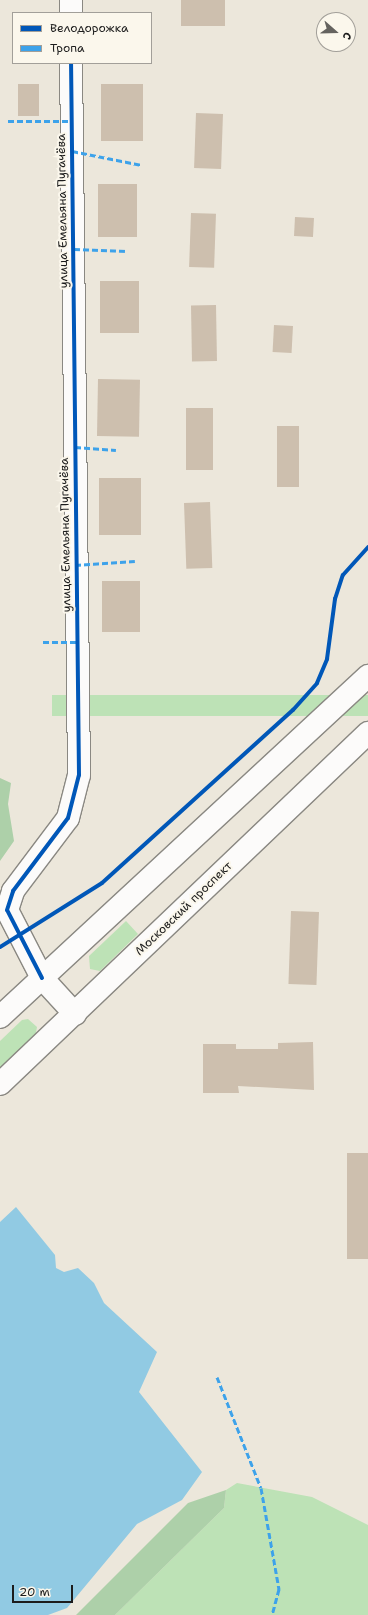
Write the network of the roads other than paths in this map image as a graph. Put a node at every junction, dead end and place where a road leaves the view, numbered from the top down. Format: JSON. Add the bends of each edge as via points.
{"nodes":[{"id":1,"x":71,"y":0,"type":"edge"},
{"id":2,"x":71,"y":12,"type":"edge"},
{"id":3,"x":72,"y":64,"type":"edge"},
{"id":4,"x":368,"y":676,"type":"edge"},
{"id":5,"x":368,"y":733,"type":"edge"},
{"id":6,"x":42,"y":978,"type":"junction"},
{"id":7,"x":75,"y":1014,"type":"junction"},
{"id":8,"x":0,"y":1017,"type":"edge"},
{"id":9,"x":0,"y":1084,"type":"edge"}],
"edges":[{"from":1,"to":2,"type":"main road"},
{"from":3,"to":6,"type":"main road","name":"улица Емельяна Пугачёва","via":[[79,775],[68,818],[13,891],[7,910]]},
{"from":4,"to":6,"type":"main road"},
{"from":5,"to":7,"type":"main road","name":"Московский проспект"},
{"from":6,"to":7,"type":"main road","name":"улица Емельяна Пугачёва"},
{"from":6,"to":8,"type":"main road"},
{"from":7,"to":9,"type":"main road","name":"Московский проспект"}]}
